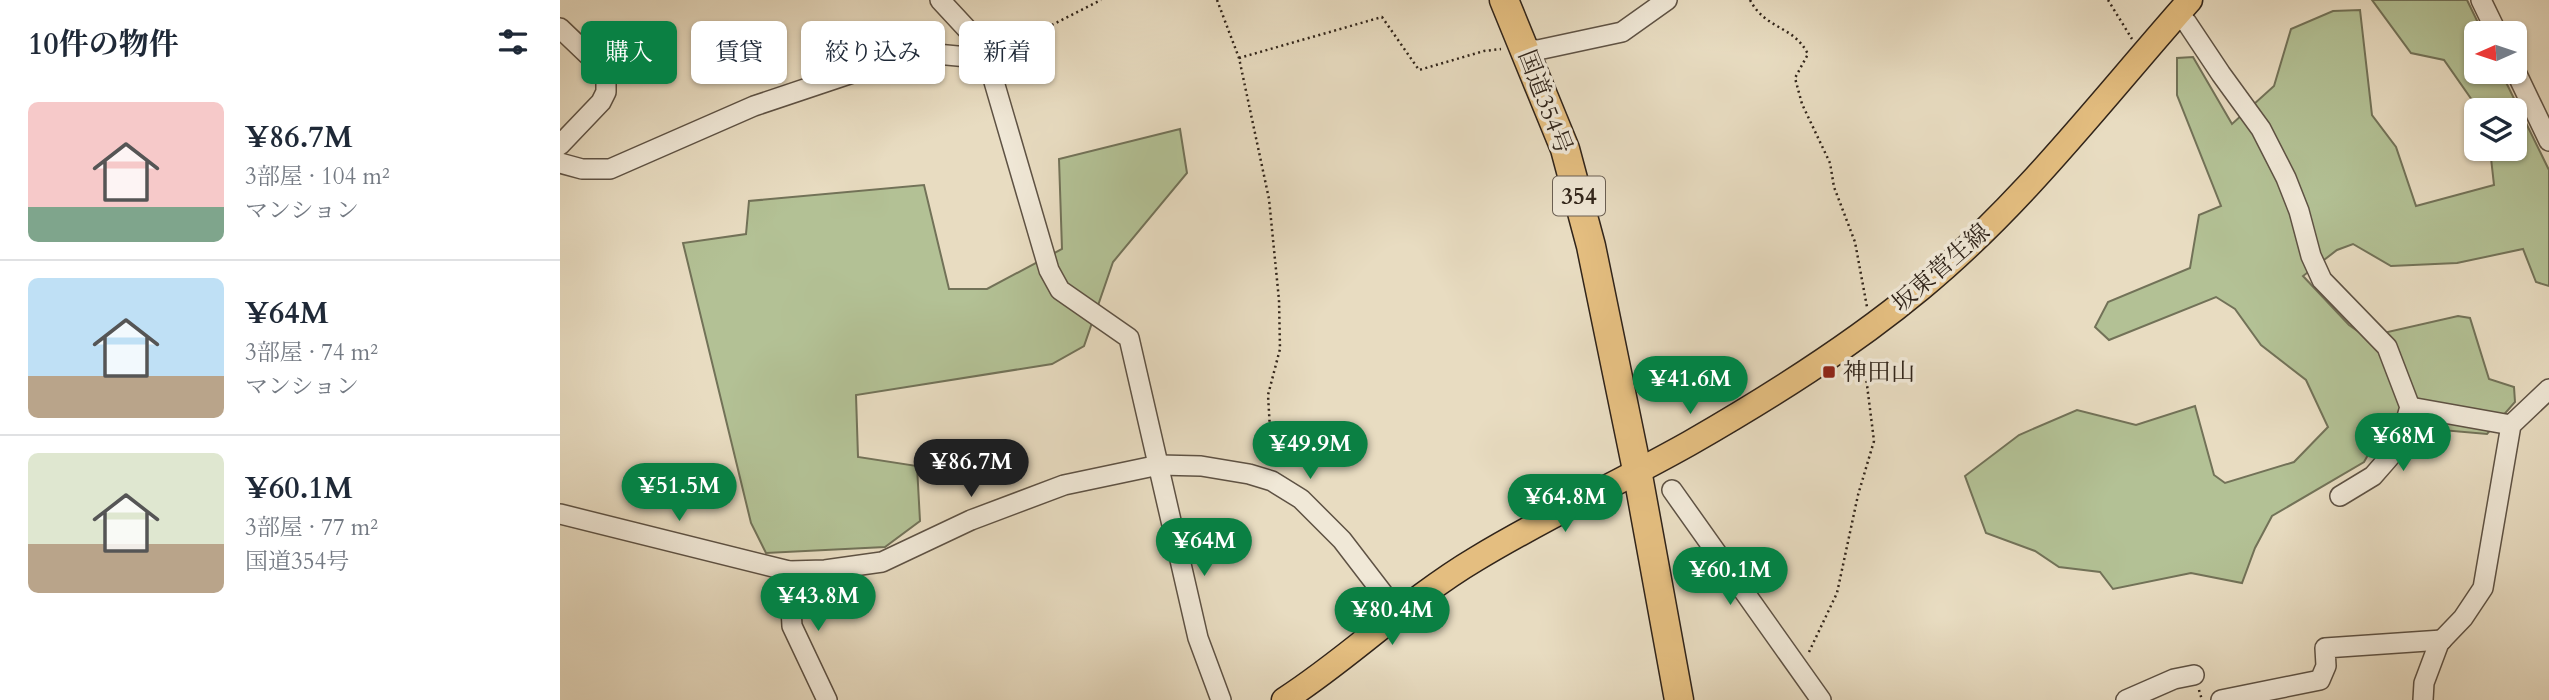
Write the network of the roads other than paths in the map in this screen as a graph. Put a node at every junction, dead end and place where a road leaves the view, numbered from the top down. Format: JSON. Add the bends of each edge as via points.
{"nodes":[{"id":1,"x":940,"y":0,"type":"edge"},
{"id":2,"x":1504,"y":0,"type":"edge"},
{"id":3,"x":1667,"y":0,"type":"edge"},
{"id":4,"x":2481,"y":0,"type":"edge"},
{"id":5,"x":2184,"y":7,"type":"edge"},
{"id":6,"x":959,"y":21,"type":"edge"},
{"id":7,"x":2491,"y":21,"type":"edge"},
{"id":8,"x":560,"y":28,"type":"edge"},
{"id":9,"x":1525,"y":49,"type":"junction"},
{"id":10,"x":959,"y":56,"type":"edge"},
{"id":11,"x":995,"y":84,"type":"edge"},
{"id":12,"x":2522,"y":84,"type":"edge"},
{"id":13,"x":2549,"y":141,"type":"edge"},
{"id":14,"x":560,"y":145,"type":"edge"},
{"id":15,"x":560,"y":163,"type":"edge"},
{"id":16,"x":2549,"y":389,"type":"edge"},
{"id":17,"x":2410,"y":407,"type":"junction"},
{"id":18,"x":2511,"y":425,"type":"junction"},
{"id":19,"x":1159,"y":465,"type":"junction"},
{"id":20,"x":1637,"y":470,"type":"junction"},
{"id":21,"x":1672,"y":490,"type":"dead end"},
{"id":22,"x":2340,"y":496,"type":"dead end"},
{"id":23,"x":560,"y":514,"type":"edge"},
{"id":24,"x":789,"y":570,"type":"junction"},
{"id":25,"x":1398,"y":613,"type":"junction"},
{"id":26,"x":2442,"y":640,"type":"junction"},
{"id":27,"x":2194,"y":675,"type":"dead end"},
{"id":28,"x":1288,"y":699,"type":"edge"},
{"id":29,"x":827,"y":700,"type":"edge"},
{"id":30,"x":1221,"y":700,"type":"edge"},
{"id":31,"x":1679,"y":700,"type":"edge"},
{"id":32,"x":1821,"y":700,"type":"edge"},
{"id":33,"x":2126,"y":700,"type":"edge"},
{"id":34,"x":2221,"y":700,"type":"edge"},
{"id":35,"x":2423,"y":700,"type":"edge"}],
"edges":[{"from":1,"to":6,"type":"street"},
{"from":2,"to":9,"type":"highway","name":"国道354号","number":"354"},
{"from":3,"to":9,"type":"street","via":[[1622,32]]},
{"from":4,"to":7,"type":"street"},
{"from":5,"to":17,"type":"street","via":[[2188,23],[2261,129],[2286,178],[2322,280],[2387,347]]},
{"from":5,"to":20,"type":"main road","name":"坂東菅生線","via":[[2012,205],[1962,253],[1862,334],[1688,444]]},
{"from":8,"to":14,"type":"street","via":[[606,72],[601,102]]},
{"from":9,"to":20,"type":"highway","name":"国道354号","number":"354","via":[[1575,181]]},
{"from":10,"to":15,"type":"street","via":[[915,52],[754,106],[610,169]]},
{"from":11,"to":19,"type":"street","via":[[1049,270],[1060,290],[1129,338]]},
{"from":12,"to":13,"type":"street"},
{"from":16,"to":18,"type":"street"},
{"from":17,"to":18,"type":"street"},
{"from":17,"to":22,"type":"street","via":[[2398,447],[2374,476]]},
{"from":18,"to":26,"type":"street","via":[[2483,588]]},
{"from":19,"to":24,"type":"street","via":[[1064,485],[971,520],[881,562]]},
{"from":19,"to":25,"type":"street","via":[[1201,466],[1272,481],[1301,499],[1342,540]]},
{"from":19,"to":30,"type":"street","via":[[1198,638]]},
{"from":20,"to":25,"type":"main road","name":"坂東菅生線","via":[[1472,561]]},
{"from":20,"to":31,"type":"highway","name":"国道354号","number":"354"},
{"from":21,"to":32,"type":"street"},
{"from":23,"to":24,"type":"street"},
{"from":24,"to":29,"type":"street","via":[[792,626]]},
{"from":25,"to":28,"type":"main road","name":"坂東菅生線"},
{"from":26,"to":34,"type":"street","via":[[2325,648],[2326,666],[2320,680]]},
{"from":26,"to":35,"type":"street","via":[[2424,683]]},
{"from":27,"to":33,"type":"street"}]}
